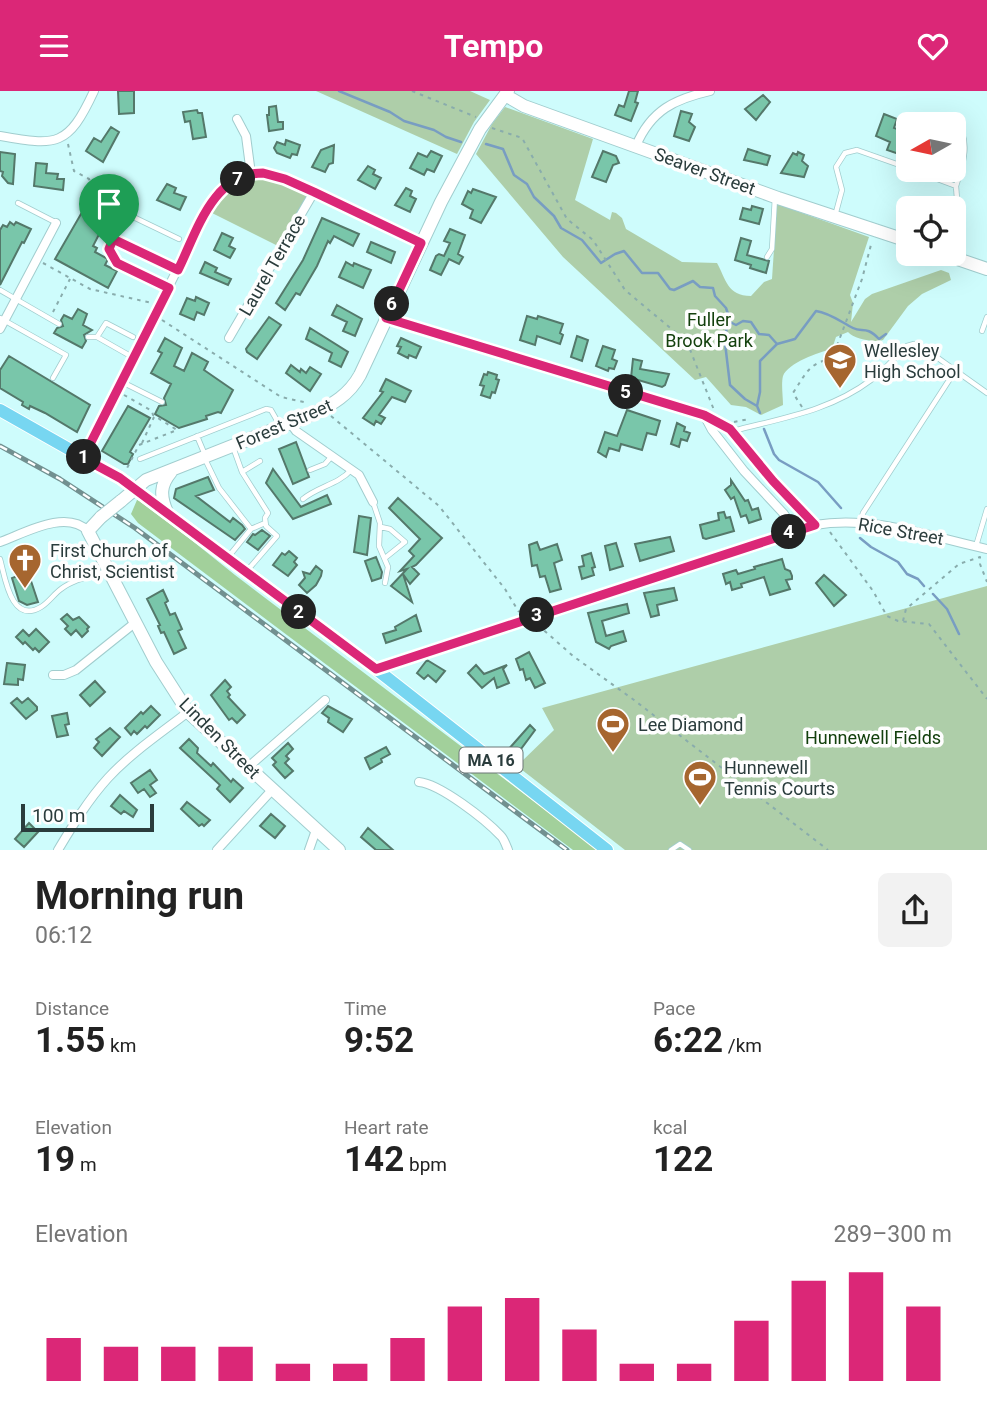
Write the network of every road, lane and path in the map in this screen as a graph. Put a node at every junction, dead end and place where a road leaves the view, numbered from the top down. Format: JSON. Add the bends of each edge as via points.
{"nodes":[{"id":1,"x":94,"y":91,"type":"edge"},
{"id":2,"x":412,"y":91,"type":"edge"},
{"id":3,"x":710,"y":91,"type":"edge"},
{"id":4,"x":507,"y":93,"type":"edge"},
{"id":5,"x":237,"y":119,"type":"dead end"},
{"id":6,"x":484,"y":122,"type":"junction"},
{"id":7,"x":65,"y":135,"type":"junction"},
{"id":8,"x":0,"y":136,"type":"edge"},
{"id":9,"x":636,"y":146,"type":"junction"},
{"id":10,"x":896,"y":164,"type":"edge"},
{"id":11,"x":251,"y":174,"type":"junction"},
{"id":12,"x":945,"y":182,"type":"edge"},
{"id":13,"x":957,"y":182,"type":"edge"},
{"id":14,"x":956,"y":186,"type":"junction"},
{"id":15,"x":314,"y":192,"type":"junction"},
{"id":16,"x":957,"y":196,"type":"edge"},
{"id":17,"x":775,"y":197,"type":"junction"},
{"id":18,"x":18,"y":204,"type":"dead end"},
{"id":19,"x":124,"y":216,"type":"junction"},
{"id":20,"x":835,"y":217,"type":"junction"},
{"id":21,"x":56,"y":223,"type":"joint"},
{"id":22,"x":874,"y":229,"type":"junction"},
{"id":23,"x":896,"y":237,"type":"edge"},
{"id":24,"x":113,"y":239,"type":"junction"},
{"id":25,"x":179,"y":239,"type":"dead end"},
{"id":26,"x":421,"y":243,"type":"junction"},
{"id":27,"x":767,"y":257,"type":"dead end"},
{"id":28,"x":36,"y":260,"type":"junction"},
{"id":29,"x":966,"y":262,"type":"edge"},
{"id":30,"x":987,"y":269,"type":"edge"},
{"id":31,"x":178,"y":270,"type":"junction"},
{"id":32,"x":71,"y":278,"type":"junction"},
{"id":33,"x":169,"y":288,"type":"junction"},
{"id":34,"x":0,"y":290,"type":"edge"},
{"id":35,"x":15,"y":299,"type":"junction"},
{"id":36,"x":160,"y":306,"type":"junction"},
{"id":37,"x":155,"y":317,"type":"junction"},
{"id":38,"x":987,"y":317,"type":"edge"},
{"id":39,"x":50,"y":318,"type":"junction"},
{"id":40,"x":386,"y":318,"type":"junction"},
{"id":41,"x":2,"y":319,"type":"edge"},
{"id":42,"x":59,"y":324,"type":"dead end"},
{"id":43,"x":0,"y":329,"type":"edge"},
{"id":44,"x":982,"y":331,"type":"dead end"},
{"id":45,"x":88,"y":337,"type":"dead end"},
{"id":46,"x":97,"y":337,"type":"junction"},
{"id":47,"x":133,"y":337,"type":"dead end"},
{"id":48,"x":229,"y":338,"type":"dead end"},
{"id":49,"x":134,"y":358,"type":"junction"},
{"id":50,"x":956,"y":370,"type":"junction"},
{"id":51,"x":52,"y":378,"type":"dead end"},
{"id":52,"x":122,"y":382,"type":"junction"},
{"id":53,"x":987,"y":393,"type":"edge"},
{"id":54,"x":124,"y":395,"type":"dead end"},
{"id":55,"x":162,"y":402,"type":"dead end"},
{"id":56,"x":800,"y":409,"type":"dead end"},
{"id":57,"x":322,"y":410,"type":"junction"},
{"id":58,"x":0,"y":411,"type":"edge"},
{"id":59,"x":709,"y":415,"type":"junction"},
{"id":60,"x":155,"y":416,"type":"junction"},
{"id":61,"x":756,"y":418,"type":"dead end"},
{"id":62,"x":286,"y":426,"type":"junction"},
{"id":63,"x":735,"y":427,"type":"junction"},
{"id":64,"x":197,"y":436,"type":"junction"},
{"id":65,"x":142,"y":444,"type":"junction"},
{"id":66,"x":233,"y":446,"type":"junction"},
{"id":67,"x":332,"y":456,"type":"junction"},
{"id":68,"x":83,"y":458,"type":"junction"},
{"id":69,"x":205,"y":458,"type":"junction"},
{"id":70,"x":140,"y":459,"type":"dead end"},
{"id":71,"x":260,"y":461,"type":"dead end"},
{"id":72,"x":125,"y":470,"type":"dead end"},
{"id":73,"x":310,"y":470,"type":"dead end"},
{"id":74,"x":351,"y":470,"type":"junction"},
{"id":75,"x":171,"y":472,"type":"junction"},
{"id":76,"x":242,"y":472,"type":"junction"},
{"id":77,"x":136,"y":490,"type":"junction"},
{"id":78,"x":303,"y":499,"type":"dead end"},
{"id":79,"x":373,"y":502,"type":"joint"},
{"id":80,"x":987,"y":509,"type":"edge"},
{"id":81,"x":167,"y":512,"type":"junction"},
{"id":82,"x":265,"y":523,"type":"junction"},
{"id":83,"x":860,"y":523,"type":"junction"},
{"id":84,"x":815,"y":525,"type":"junction"},
{"id":85,"x":380,"y":527,"type":"junction"},
{"id":86,"x":251,"y":529,"type":"junction"},
{"id":87,"x":796,"y":530,"type":"junction"},
{"id":88,"x":829,"y":530,"type":"dead end"},
{"id":89,"x":88,"y":531,"type":"junction"},
{"id":90,"x":0,"y":542,"type":"edge"},
{"id":91,"x":975,"y":547,"type":"junction"},
{"id":92,"x":987,"y":549,"type":"edge"},
{"id":93,"x":385,"y":558,"type":"junction"},
{"id":94,"x":0,"y":559,"type":"edge"},
{"id":95,"x":227,"y":559,"type":"junction"},
{"id":96,"x":110,"y":570,"type":"junction"},
{"id":97,"x":246,"y":573,"type":"junction"},
{"id":98,"x":987,"y":582,"type":"edge"},
{"id":99,"x":385,"y":583,"type":"dead end"},
{"id":100,"x":528,"y":618,"type":"junction"},
{"id":101,"x":903,"y":621,"type":"junction"},
{"id":102,"x":136,"y":622,"type":"junction"},
{"id":103,"x":376,"y":669,"type":"junction"},
{"id":104,"x":53,"y":675,"type":"dead end"},
{"id":105,"x":987,"y":699,"type":"edge"},
{"id":106,"x":325,"y":700,"type":"dead end"},
{"id":107,"x":188,"y":712,"type":"junction"},
{"id":108,"x":247,"y":768,"type":"junction"},
{"id":109,"x":419,"y":782,"type":"dead end"},
{"id":110,"x":272,"y":790,"type":"junction"},
{"id":111,"x":316,"y":830,"type":"junction"},
{"id":112,"x":58,"y":850,"type":"edge"},
{"id":113,"x":217,"y":850,"type":"edge"},
{"id":114,"x":309,"y":850,"type":"edge"},
{"id":115,"x":339,"y":850,"type":"edge"},
{"id":116,"x":508,"y":850,"type":"edge"},
{"id":117,"x":607,"y":850,"type":"edge"},
{"id":118,"x":671,"y":850,"type":"edge"},
{"id":119,"x":689,"y":850,"type":"edge"},
{"id":120,"x":828,"y":850,"type":"edge"}],
"edges":[{"from":1,"to":7,"type":"street"},
{"from":2,"to":6,"type":"path"},
{"from":3,"to":9,"type":"street","via":[[669,104],[647,126]]},
{"from":4,"to":6,"type":"street","name":"Forest Street"},
{"from":4,"to":9,"type":"street","name":"Seaver Street","via":[[524,106]]},
{"from":5,"to":11,"type":"street","via":[[246,136]]},
{"from":6,"to":26,"type":"street","name":"Forest Street"},
{"from":6,"to":59,"type":"path","via":[[522,138],[562,213],[589,236],[632,297],[687,342],[713,404]]},
{"from":7,"to":8,"type":"street","via":[[43,143]]},
{"from":7,"to":19,"type":"path","via":[[74,171],[89,179],[102,204]]},
{"from":9,"to":17,"type":"street","name":"Seaver Street"},
{"from":10,"to":20,"type":"lane","via":[[857,151],[845,153],[836,167],[842,190]]},
{"from":11,"to":15,"type":"street","via":[[275,176]]},
{"from":11,"to":31,"type":"street","via":[[231,182],[215,196]]},
{"from":12,"to":14,"type":"lane"},
{"from":13,"to":14,"type":"lane"},
{"from":14,"to":16,"type":"lane"},
{"from":15,"to":26,"type":"street"},
{"from":15,"to":48,"type":"street","name":"Laurel Terrace"},
{"from":17,"to":20,"type":"street","name":"Seaver Street"},
{"from":17,"to":27,"type":"lane","via":[[774,235]]},
{"from":18,"to":21,"type":"lane"},
{"from":19,"to":24,"type":"lane"},
{"from":19,"to":25,"type":"lane"},
{"from":20,"to":22,"type":"street","name":"Seaver Street"},
{"from":21,"to":28,"type":"street"},
{"from":22,"to":23,"type":"street","name":"Seaver Street"},
{"from":22,"to":56,"type":"path","via":[[862,279],[832,359],[818,361],[793,393],[802,404]]},
{"from":24,"to":31,"type":"lane"},
{"from":24,"to":33,"type":"lane","via":[[109,249],[115,262]]},
{"from":26,"to":40,"type":"street","name":"Forest Street"},
{"from":28,"to":32,"type":"path"},
{"from":28,"to":35,"type":"street"},
{"from":29,"to":30,"type":"street"},
{"from":31,"to":33,"type":"street"},
{"from":32,"to":36,"type":"path","via":[[90,289]]},
{"from":32,"to":39,"type":"path"},
{"from":33,"to":36,"type":"street"},
{"from":34,"to":35,"type":"lane"},
{"from":35,"to":39,"type":"lane"},
{"from":35,"to":41,"type":"street"},
{"from":36,"to":37,"type":"street"},
{"from":37,"to":49,"type":"street"},
{"from":37,"to":57,"type":"path","via":[[281,397]]},
{"from":38,"to":44,"type":"lane"},
{"from":39,"to":42,"type":"lane"},
{"from":40,"to":57,"type":"street","name":"Forest Street","via":[[354,386]]},
{"from":40,"to":59,"type":"street"},
{"from":41,"to":43,"type":"street"},
{"from":41,"to":51,"type":"lane","via":[[66,355]]},
{"from":45,"to":46,"type":"lane"},
{"from":46,"to":47,"type":"lane","via":[[106,323]]},
{"from":46,"to":49,"type":"lane"},
{"from":49,"to":52,"type":"street"},
{"from":50,"to":53,"type":"lane"},
{"from":50,"to":63,"type":"lane","via":[[921,346],[911,345],[874,379],[836,402],[812,412]]},
{"from":50,"to":83,"type":"lane"},
{"from":52,"to":55,"type":"lane"},
{"from":52,"to":68,"type":"street"},
{"from":54,"to":60,"type":"path"},
{"from":57,"to":62,"type":"street","name":"Forest Street"},
{"from":57,"to":100,"type":"path","via":[[439,506]]},
{"from":58,"to":68,"type":"main road","number":"MA 16"},
{"from":59,"to":63,"type":"street"},
{"from":59,"to":87,"type":"street","via":[[712,430]]},
{"from":60,"to":65,"type":"path"},
{"from":60,"to":65,"type":"path","via":[[177,430]]},
{"from":61,"to":63,"type":"path"},
{"from":62,"to":64,"type":"lane","via":[[266,409]]},
{"from":62,"to":66,"type":"street","name":"Forest Street"},
{"from":62,"to":67,"type":"street"},
{"from":63,"to":84,"type":"street","via":[[773,481]]},
{"from":64,"to":69,"type":"lane"},
{"from":64,"to":70,"type":"lane"},
{"from":65,"to":72,"type":"path"},
{"from":66,"to":69,"type":"street","name":"Forest Street"},
{"from":66,"to":76,"type":"lane"},
{"from":67,"to":73,"type":"lane"},
{"from":67,"to":74,"type":"street"},
{"from":68,"to":77,"type":"main road","number":"MA 16"},
{"from":69,"to":75,"type":"street","name":"Forest Street"},
{"from":69,"to":86,"type":"lane","via":[[219,488]]},
{"from":71,"to":76,"type":"lane"},
{"from":74,"to":78,"type":"lane"},
{"from":74,"to":79,"type":"street","via":[[362,479]]},
{"from":75,"to":77,"type":"street","name":"Forest Street","via":[[146,480]]},
{"from":75,"to":81,"type":"street","via":[[162,489]]},
{"from":76,"to":82,"type":"lane","via":[[268,513]]},
{"from":77,"to":81,"type":"main road","number":"MA 16"},
{"from":77,"to":89,"type":"street","name":"Forest Street","bridge":true},
{"from":79,"to":85,"type":"lane"},
{"from":80,"to":91,"type":"lane"},
{"from":81,"to":95,"type":"main road","number":"MA 16"},
{"from":82,"to":86,"type":"lane"},
{"from":82,"to":97,"type":"lane","via":[[277,536]]},
{"from":83,"to":84,"type":"street","name":"Rice Street"},
{"from":83,"to":91,"type":"street","name":"Rice Street"},
{"from":84,"to":87,"type":"street","name":"Rice Street"},
{"from":85,"to":93,"type":"lane","via":[[378,544]]},
{"from":85,"to":93,"type":"lane","via":[[405,542]]},
{"from":86,"to":95,"type":"lane"},
{"from":87,"to":100,"type":"street","name":"Rice Street"},
{"from":88,"to":101,"type":"path","via":[[887,616]]},
{"from":89,"to":90,"type":"street","via":[[75,523],[60,522]]},
{"from":89,"to":96,"type":"street","name":"Linden Street"},
{"from":91,"to":92,"type":"street","name":"Rice Street"},
{"from":93,"to":99,"type":"lane"},
{"from":94,"to":96,"type":"lane","via":[[13,601],[20,609],[31,611],[62,588]]},
{"from":95,"to":97,"type":"main road","number":"MA 16"},
{"from":96,"to":102,"type":"street","name":"Linden Street"},
{"from":97,"to":103,"type":"main road","number":"MA 16"},
{"from":98,"to":101,"type":"path","via":[[979,557],[966,560],[906,609]]},
{"from":100,"to":103,"type":"street","name":"Rice Street"},
{"from":100,"to":120,"type":"path"},
{"from":101,"to":105,"type":"path","via":[[933,627]]},
{"from":102,"to":104,"type":"street","via":[[76,670]]},
{"from":102,"to":107,"type":"street","name":"Linden Street"},
{"from":103,"to":117,"type":"main road","number":"MA 16"},
{"from":106,"to":108,"type":"street"},
{"from":107,"to":108,"type":"street","name":"Linden Street"},
{"from":107,"to":112,"type":"street","via":[[108,778]]},
{"from":108,"to":110,"type":"street","name":"Linden Street"},
{"from":109,"to":116,"type":"street","via":[[436,787],[480,819],[503,837]]},
{"from":110,"to":111,"type":"street","name":"Linden Street"},
{"from":110,"to":113,"type":"street"},
{"from":111,"to":114,"type":"street"},
{"from":111,"to":115,"type":"street","name":"Linden Street"},
{"from":118,"to":119,"type":"lane","via":[[680,844]]}]}
